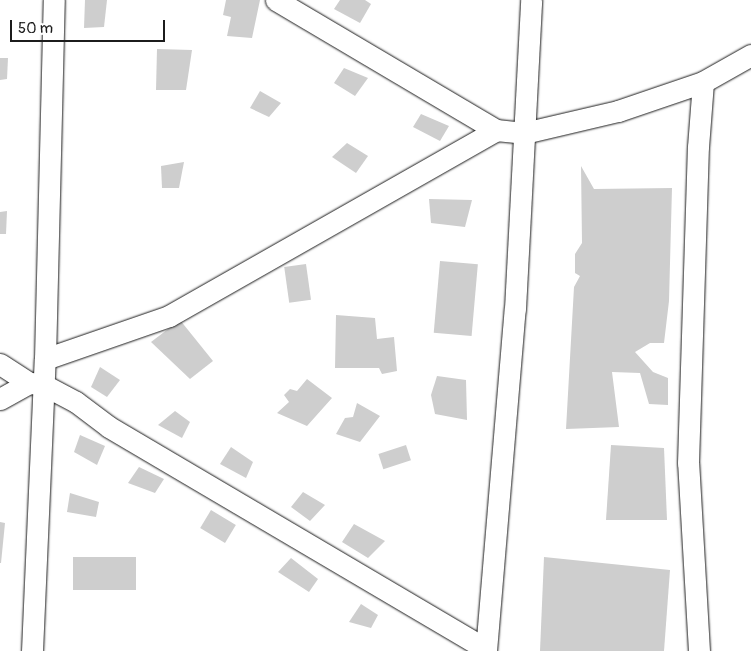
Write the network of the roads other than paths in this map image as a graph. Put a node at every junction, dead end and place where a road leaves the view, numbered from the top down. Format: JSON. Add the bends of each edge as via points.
{"nodes":[{"id":1,"x":54,"y":0,"type":"edge"},
{"id":2,"x":276,"y":0,"type":"edge"},
{"id":3,"x":531,"y":0,"type":"edge"},
{"id":4,"x":751,"y":55,"type":"edge"},
{"id":5,"x":703,"y":82,"type":"junction"},
{"id":6,"x":496,"y":130,"type":"junction"},
{"id":7,"x":524,"y":133,"type":"junction"},
{"id":8,"x":44,"y":359,"type":"junction"},
{"id":9,"x":0,"y":364,"type":"edge"},
{"id":10,"x":36,"y":383,"type":"junction"},
{"id":11,"x":0,"y":399,"type":"edge"},
{"id":12,"x":477,"y":644,"type":"edge"},
{"id":13,"x":32,"y":651,"type":"edge"},
{"id":14,"x":699,"y":651,"type":"edge"}],
"edges":[{"from":1,"to":8,"type":"street"},
{"from":2,"to":6,"type":"street"},
{"from":3,"to":7,"type":"street"},
{"from":4,"to":5,"type":"street"},
{"from":5,"to":7,"type":"street","via":[[618,111]]},
{"from":5,"to":14,"type":"street","via":[[688,463]]},
{"from":6,"to":7,"type":"street"},
{"from":6,"to":8,"type":"street","via":[[169,316]]},
{"from":7,"to":12,"type":"street","via":[[515,309]]},
{"from":8,"to":10,"type":"street"},
{"from":9,"to":10,"type":"street"},
{"from":10,"to":11,"type":"street"},
{"from":10,"to":12,"type":"street","via":[[76,402],[109,427]]},
{"from":10,"to":13,"type":"street"}]}
